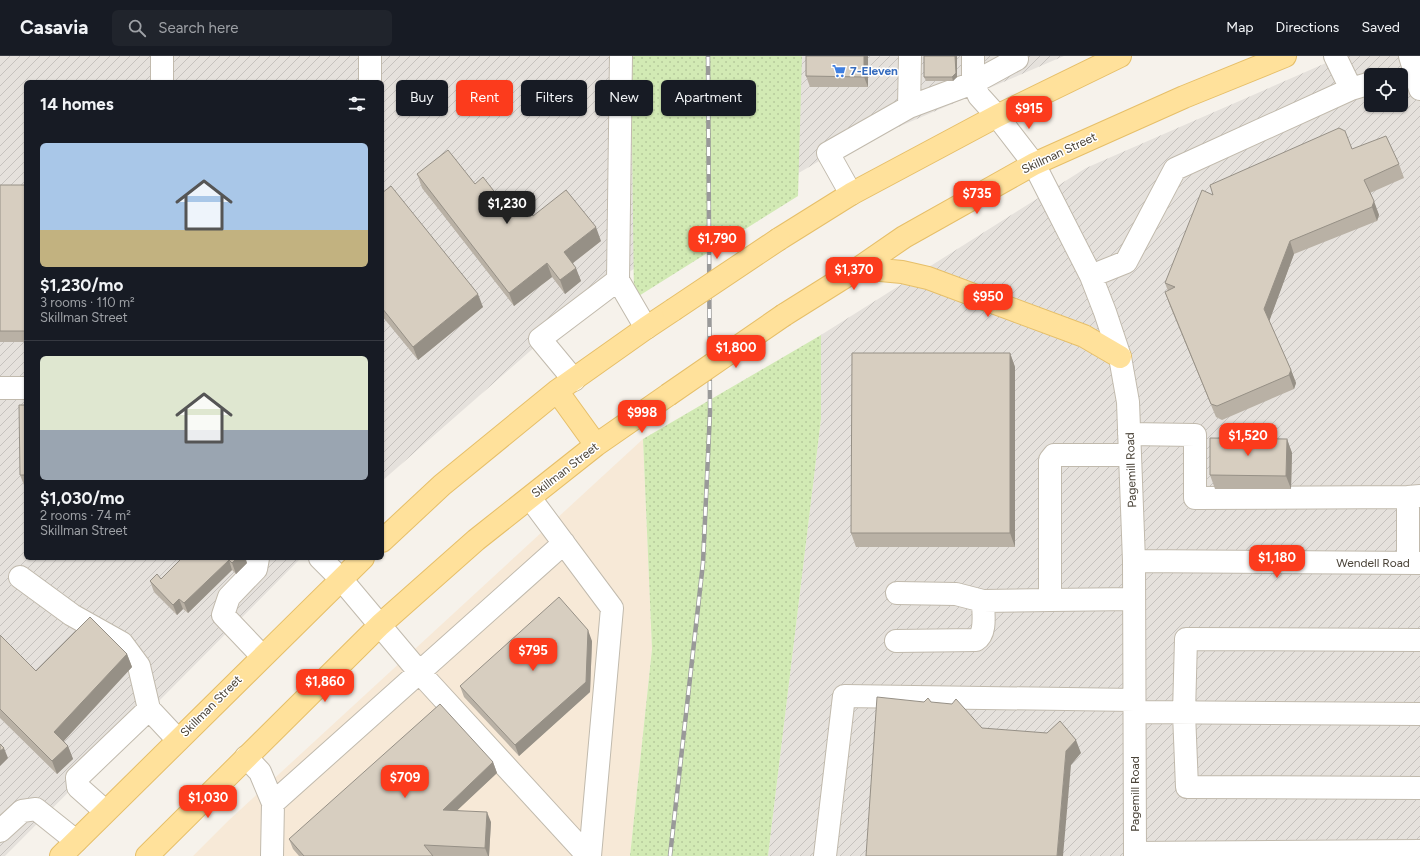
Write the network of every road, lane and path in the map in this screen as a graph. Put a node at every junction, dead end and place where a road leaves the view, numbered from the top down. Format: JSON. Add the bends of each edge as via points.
{"nodes":[{"id":1,"x":162,"y":56,"type":"edge"},
{"id":2,"x":370,"y":56,"type":"edge"},
{"id":3,"x":621,"y":56,"type":"edge"},
{"id":4,"x":910,"y":56,"type":"edge"},
{"id":5,"x":973,"y":56,"type":"edge"},
{"id":6,"x":1120,"y":56,"type":"edge"},
{"id":7,"x":1285,"y":56,"type":"edge"},
{"id":8,"x":1335,"y":56,"type":"edge"},
{"id":9,"x":1019,"y":57,"type":"edge"},
{"id":10,"x":1094,"y":61,"type":"edge"},
{"id":11,"x":162,"y":80,"type":"edge"},
{"id":12,"x":370,"y":80,"type":"edge"},
{"id":13,"x":973,"y":83,"type":"junction"},
{"id":14,"x":1361,"y":86,"type":"edge"},
{"id":15,"x":909,"y":107,"type":"junction"},
{"id":16,"x":997,"y":116,"type":"junction"},
{"id":17,"x":1034,"y":164,"type":"junction"},
{"id":18,"x":851,"y":194,"type":"junction"},
{"id":19,"x":859,"y":268,"type":"junction"},
{"id":20,"x":1091,"y":276,"type":"junction"},
{"id":21,"x":618,"y":280,"type":"junction"},
{"id":22,"x":646,"y":328,"type":"junction"},
{"id":23,"x":1120,"y":357,"type":"junction"},
{"id":24,"x":565,"y":386,"type":"junction"},
{"id":25,"x":0,"y":388,"type":"edge"},
{"id":26,"x":24,"y":388,"type":"edge"},
{"id":27,"x":1130,"y":444,"type":"junction"},
{"id":28,"x":596,"y":445,"type":"junction"},
{"id":29,"x":1414,"y":497,"type":"edge"},
{"id":30,"x":530,"y":498,"type":"junction"},
{"id":31,"x":384,"y":538,"type":"edge"},
{"id":32,"x":564,"y":543,"type":"junction"},
{"id":33,"x":258,"y":560,"type":"edge"},
{"id":34,"x":322,"y":560,"type":"edge"},
{"id":35,"x":361,"y":560,"type":"edge"},
{"id":36,"x":1134,"y":561,"type":"junction"},
{"id":37,"x":1414,"y":563,"type":"edge"},
{"id":38,"x":20,"y":577,"type":"dead end"},
{"id":39,"x":341,"y":579,"type":"junction"},
{"id":40,"x":897,"y":593,"type":"dead end"},
{"id":41,"x":1134,"y":599,"type":"junction"},
{"id":42,"x":1050,"y":600,"type":"junction"},
{"id":43,"x":983,"y":601,"type":"junction"},
{"id":44,"x":380,"y":624,"type":"junction"},
{"id":45,"x":1420,"y":640,"type":"edge"},
{"id":46,"x":896,"y":641,"type":"dead end"},
{"id":47,"x":262,"y":656,"type":"junction"},
{"id":48,"x":420,"y":673,"type":"junction"},
{"id":49,"x":1134,"y":706,"type":"junction"},
{"id":50,"x":149,"y":709,"type":"junction"},
{"id":51,"x":1184,"y":713,"type":"junction"},
{"id":52,"x":1420,"y":714,"type":"edge"},
{"id":53,"x":178,"y":740,"type":"junction"},
{"id":54,"x":246,"y":757,"type":"junction"},
{"id":55,"x":1420,"y":788,"type":"edge"},
{"id":56,"x":273,"y":803,"type":"junction"},
{"id":57,"x":106,"y":811,"type":"junction"},
{"id":58,"x":0,"y":831,"type":"edge"},
{"id":59,"x":76,"y":840,"type":"junction"},
{"id":60,"x":1420,"y":851,"type":"edge"},
{"id":61,"x":1135,"y":854,"type":"edge"},
{"id":62,"x":61,"y":856,"type":"edge"},
{"id":63,"x":147,"y":856,"type":"edge"},
{"id":64,"x":272,"y":856,"type":"edge"},
{"id":65,"x":589,"y":856,"type":"edge"},
{"id":66,"x":826,"y":856,"type":"edge"}],
"edges":[{"from":1,"to":11,"type":"street"},
{"from":2,"to":12,"type":"street"},
{"from":3,"to":21,"type":"street"},
{"from":4,"to":15,"type":"street"},
{"from":5,"to":13,"type":"street"},
{"from":6,"to":10,"type":"main road"},
{"from":7,"to":17,"type":"main road","name":"Skillman Street","via":[[1184,96]]},
{"from":8,"to":14,"type":"street"},
{"from":9,"to":13,"type":"street"},
{"from":10,"to":16,"type":"main road"},
{"from":13,"to":15,"type":"street"},
{"from":13,"to":16,"type":"street","name":"Pagemill Road","via":[[979,96]]},
{"from":14,"to":20,"type":"street","via":[[1175,169],[1126,262]]},
{"from":15,"to":18,"type":"street","via":[[828,153]]},
{"from":16,"to":17,"type":"street","name":"Pagemill Road"},
{"from":16,"to":18,"type":"main road"},
{"from":17,"to":19,"type":"main road","name":"Skillman Street","via":[[904,237]]},
{"from":17,"to":20,"type":"street","name":"Pagemill Road"},
{"from":18,"to":22,"type":"main road","bridge":true},
{"from":19,"to":23,"type":"main road","via":[[902,272],[928,278],[1084,336]]},
{"from":19,"to":28,"type":"main road","name":"Skillman Street","bridge":true,"via":[[784,315]]},
{"from":20,"to":23,"type":"street","name":"Pagemill Road"},
{"from":21,"to":22,"type":"street"},
{"from":21,"to":24,"type":"street","via":[[540,338]]},
{"from":22,"to":24,"type":"main road"},
{"from":23,"to":27,"type":"street","name":"Pagemill Road","via":[[1128,402]]},
{"from":24,"to":28,"type":"main road"},
{"from":24,"to":31,"type":"main road","via":[[442,485]]},
{"from":25,"to":26,"type":"street"},
{"from":27,"to":29,"type":"street","via":[[1195,435],[1195,498]]},
{"from":27,"to":36,"type":"street","name":"Pagemill Road"},
{"from":27,"to":42,"type":"street","via":[[1058,454],[1050,460]]},
{"from":28,"to":30,"type":"main road","name":"Skillman Street"},
{"from":29,"to":37,"type":"street"},
{"from":30,"to":32,"type":"street"},
{"from":30,"to":44,"type":"main road","name":"Skillman Street","via":[[476,540]]},
{"from":32,"to":48,"type":"street"},
{"from":32,"to":65,"type":"street","via":[[612,608]]},
{"from":33,"to":47,"type":"street","via":[[256,569],[229,597],[223,615]]},
{"from":34,"to":39,"type":"street"},
{"from":35,"to":39,"type":"main road","name":"Skillman Street"},
{"from":36,"to":37,"type":"street","name":"Wendell Road"},
{"from":36,"to":41,"type":"street","name":"Pagemill Road"},
{"from":38,"to":50,"type":"street","via":[[72,615],[122,643],[139,666]]},
{"from":39,"to":44,"type":"street"},
{"from":39,"to":47,"type":"main road","name":"Skillman Street"},
{"from":40,"to":43,"type":"street","via":[[956,594]]},
{"from":41,"to":42,"type":"street"},
{"from":41,"to":49,"type":"street","name":"Pagemill Road"},
{"from":42,"to":43,"type":"street"},
{"from":43,"to":46,"type":"street","via":[[981,637],[976,640]]},
{"from":44,"to":48,"type":"street"},
{"from":44,"to":54,"type":"main road","name":"Skillman Street"},
{"from":45,"to":51,"type":"street","via":[[1186,640]]},
{"from":47,"to":53,"type":"main road","name":"Skillman Street"},
{"from":48,"to":56,"type":"street"},
{"from":48,"to":65,"type":"street"},
{"from":49,"to":51,"type":"street"},
{"from":49,"to":61,"type":"street","name":"Pagemill Road"},
{"from":49,"to":66,"type":"street","via":[[844,696]]},
{"from":50,"to":53,"type":"street"},
{"from":50,"to":57,"type":"street","via":[[77,778],[78,787]]},
{"from":51,"to":52,"type":"street"},
{"from":51,"to":55,"type":"street","via":[[1187,787]]},
{"from":53,"to":57,"type":"main road","name":"Skillman Street"},
{"from":54,"to":56,"type":"street","via":[[260,772]]},
{"from":54,"to":63,"type":"main road","name":"Skillman Street"},
{"from":56,"to":64,"type":"street"},
{"from":57,"to":59,"type":"main road","name":"Skillman Street"},
{"from":58,"to":59,"type":"street","via":[[22,811],[36,810]]},
{"from":59,"to":62,"type":"main road","name":"Skillman Street"},
{"from":60,"to":61,"type":"street"}]}
